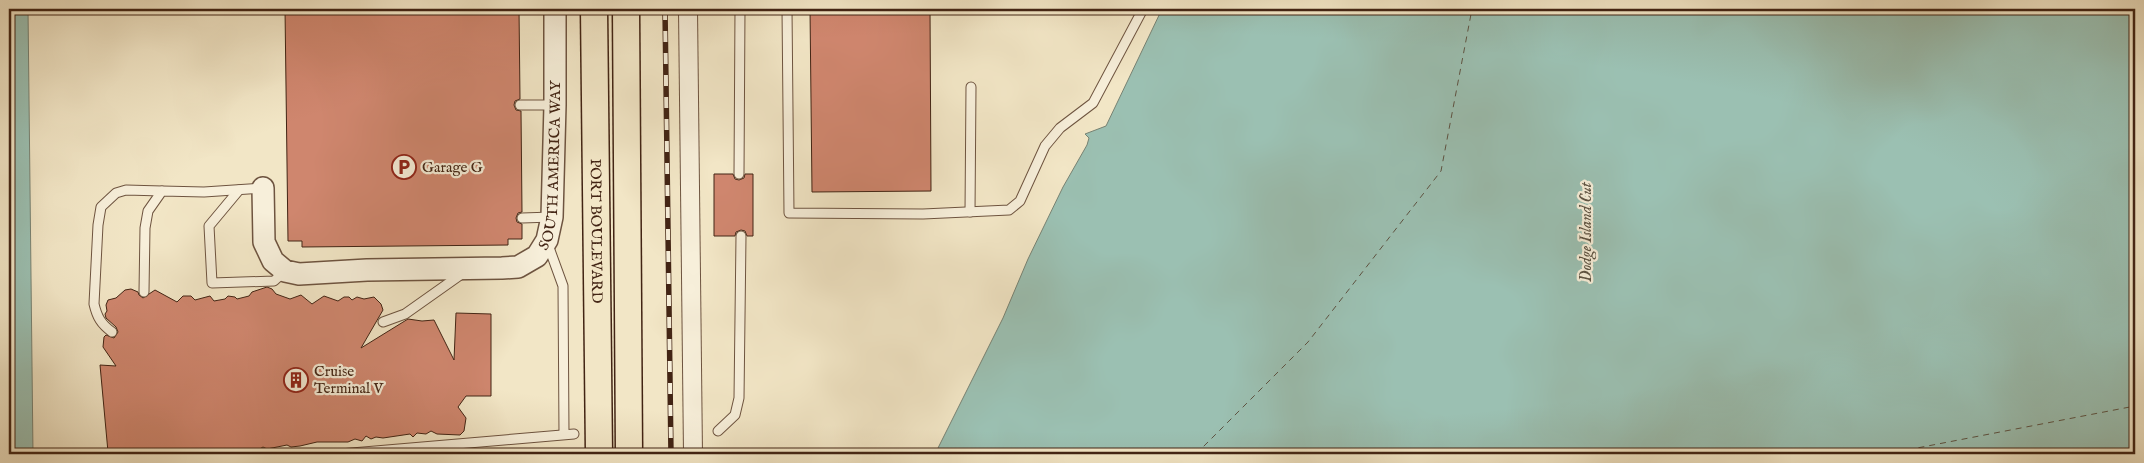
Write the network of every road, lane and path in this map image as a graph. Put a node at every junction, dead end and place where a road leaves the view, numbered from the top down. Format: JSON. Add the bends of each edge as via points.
{"nodes":[{"id":1,"x":555,"y":9,"type":"edge"},
{"id":2,"x":594,"y":9,"type":"edge"},
{"id":3,"x":626,"y":9,"type":"edge"},
{"id":4,"x":688,"y":9,"type":"edge"},
{"id":5,"x":740,"y":9,"type":"edge"},
{"id":6,"x":787,"y":9,"type":"edge"},
{"id":7,"x":1143,"y":9,"type":"edge"},
{"id":8,"x":971,"y":88,"type":"dead end"},
{"id":9,"x":520,"y":105,"type":"dead end"},
{"id":10,"x":555,"y":106,"type":"junction"},
{"id":11,"x":739,"y":174,"type":"dead end"},
{"id":12,"x":263,"y":188,"type":"joint"},
{"id":13,"x":239,"y":190,"type":"junction"},
{"id":14,"x":162,"y":191,"type":"junction"},
{"id":15,"x":970,"y":212,"type":"junction"},
{"id":16,"x":522,"y":218,"type":"dead end"},
{"id":17,"x":552,"y":218,"type":"junction"},
{"id":18,"x":741,"y":236,"type":"dead end"},
{"id":19,"x":547,"y":240,"type":"junction"},
{"id":20,"x":279,"y":266,"type":"junction"},
{"id":21,"x":467,"y":269,"type":"junction"},
{"id":22,"x":144,"y":292,"type":"dead end"},
{"id":23,"x":383,"y":322,"type":"dead end"},
{"id":24,"x":112,"y":332,"type":"dead end"},
{"id":25,"x":718,"y":431,"type":"dead end"},
{"id":26,"x":564,"y":434,"type":"junction"},
{"id":27,"x":574,"y":434,"type":"dead end"},
{"id":28,"x":340,"y":454,"type":"edge"},
{"id":29,"x":599,"y":454,"type":"edge"},
{"id":30,"x":629,"y":454,"type":"edge"},
{"id":31,"x":693,"y":454,"type":"edge"}],
"edges":[{"from":1,"to":10,"type":"street","name":"SOUTH AMERICA WAY"},
{"from":2,"to":29,"type":"main road","name":"PORT BOULEVARD","bridge":true},
{"from":3,"to":30,"type":"main road","name":"PORT BOULEVARD","bridge":true},
{"from":4,"to":31,"type":"street","bridge":true},
{"from":5,"to":11,"type":"lane"},
{"from":6,"to":15,"type":"lane","via":[[789,213]]},
{"from":7,"to":15,"type":"lane","via":[[1093,103],[1060,128],[1045,146],[1016,206],[1009,210]]},
{"from":8,"to":15,"type":"lane"},
{"from":9,"to":10,"type":"lane"},
{"from":10,"to":17,"type":"street","name":"SOUTH AMERICA WAY"},
{"from":12,"to":13,"type":"lane"},
{"from":12,"to":20,"type":"street","via":[[264,242]]},
{"from":13,"to":14,"type":"lane"},
{"from":13,"to":20,"type":"lane","via":[[209,226],[212,283],[274,281]]},
{"from":14,"to":22,"type":"lane","via":[[148,211]]},
{"from":14,"to":24,"type":"lane","via":[[116,192],[101,207],[94,304],[97,317]]},
{"from":16,"to":17,"type":"lane"},
{"from":17,"to":19,"type":"street","name":"SOUTH AMERICA WAY"},
{"from":18,"to":25,"type":"lane","via":[[739,398],[735,415]]},
{"from":19,"to":21,"type":"street","name":"SOUTH AMERICA WAY","via":[[537,256],[518,267]]},
{"from":19,"to":26,"type":"lane","via":[[563,286]]},
{"from":20,"to":21,"type":"street","name":"SOUTH AMERICA WAY","via":[[299,274]]},
{"from":21,"to":23,"type":"lane","via":[[405,314]]},
{"from":26,"to":27,"type":"lane"},
{"from":26,"to":28,"type":"lane"}]}
